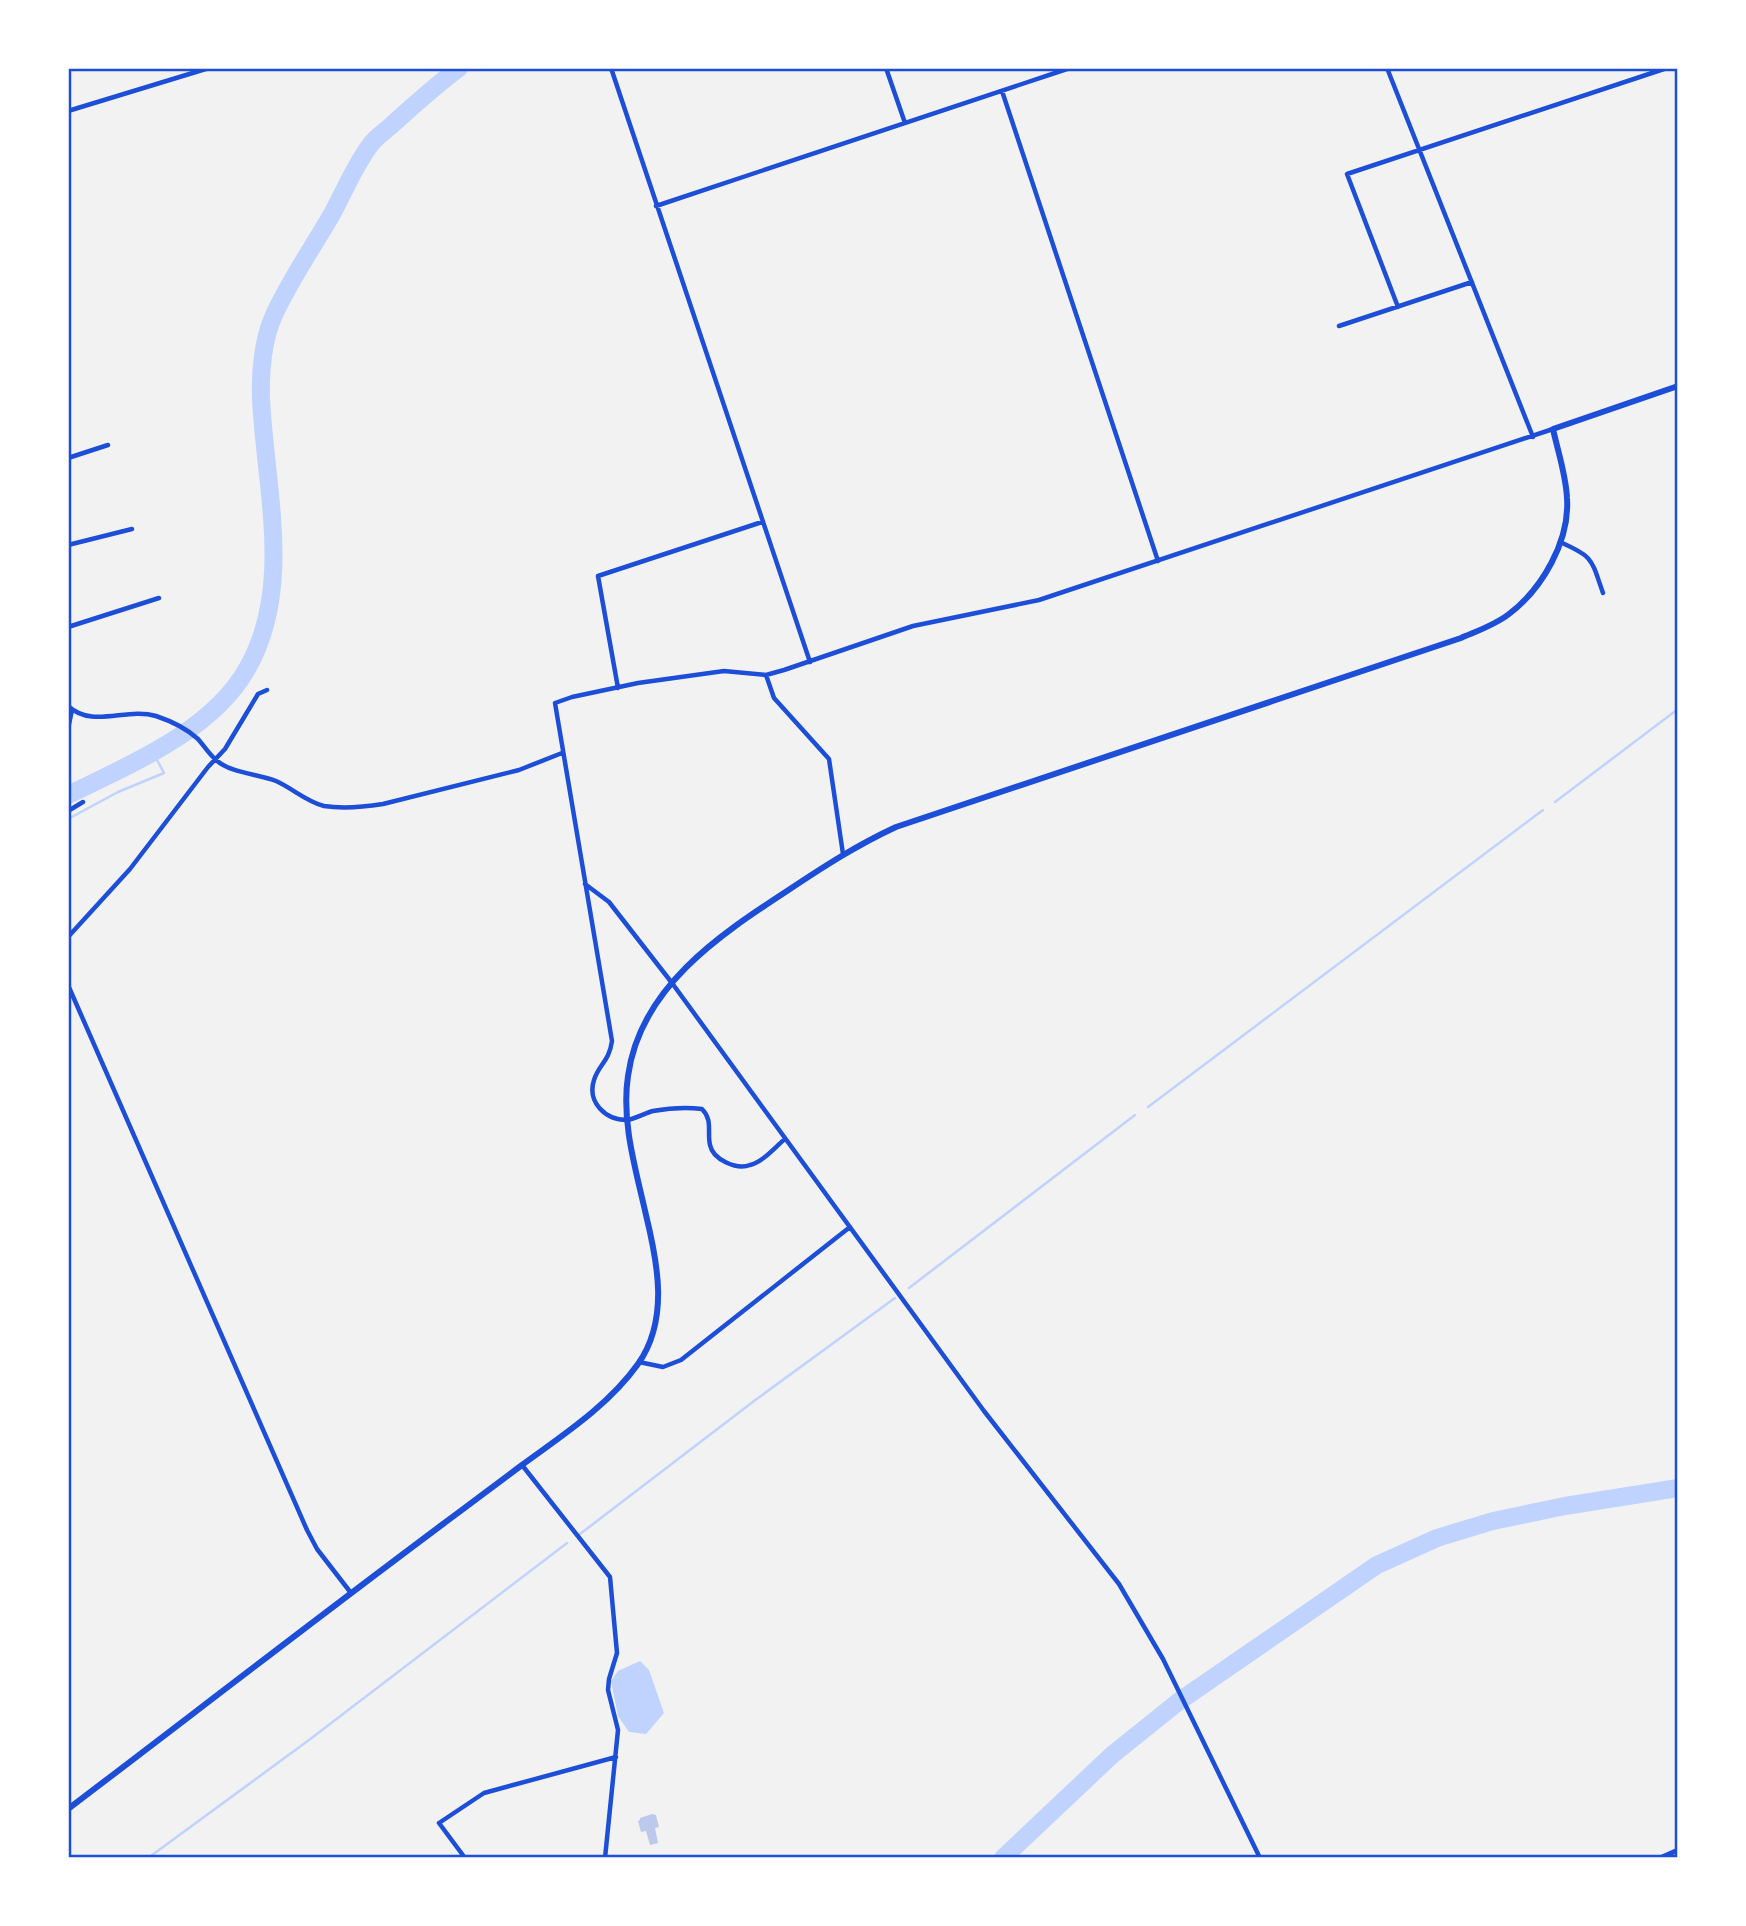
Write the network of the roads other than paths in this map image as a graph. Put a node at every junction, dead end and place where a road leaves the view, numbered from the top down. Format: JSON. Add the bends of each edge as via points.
{"nodes":[{"id":1,"x":209,"y":68,"type":"edge"},
{"id":2,"x":611,"y":68,"type":"edge"},
{"id":3,"x":886,"y":68,"type":"edge"},
{"id":4,"x":1070,"y":68,"type":"edge"},
{"id":5,"x":1387,"y":68,"type":"edge"},
{"id":6,"x":1667,"y":68,"type":"edge"},
{"id":7,"x":1002,"y":91,"type":"junction"},
{"id":8,"x":68,"y":111,"type":"edge"},
{"id":9,"x":905,"y":123,"type":"junction"},
{"id":10,"x":1419,"y":151,"type":"junction"},
{"id":11,"x":656,"y":206,"type":"junction"},
{"id":12,"x":1472,"y":282,"type":"junction"},
{"id":13,"x":1398,"y":307,"type":"junction"},
{"id":14,"x":1339,"y":327,"type":"dead end"},
{"id":15,"x":1678,"y":386,"type":"edge"},
{"id":16,"x":1553,"y":429,"type":"junction"},
{"id":17,"x":1533,"y":437,"type":"junction"},
{"id":18,"x":108,"y":445,"type":"dead end"},
{"id":19,"x":68,"y":458,"type":"edge"},
{"id":20,"x":762,"y":522,"type":"junction"},
{"id":21,"x":132,"y":529,"type":"dead end"},
{"id":22,"x":1560,"y":542,"type":"junction"},
{"id":23,"x":68,"y":545,"type":"edge"},
{"id":24,"x":1158,"y":561,"type":"junction"},
{"id":25,"x":1604,"y":593,"type":"dead end"},
{"id":26,"x":159,"y":598,"type":"dead end"},
{"id":27,"x":68,"y":626,"type":"edge"},
{"id":28,"x":810,"y":662,"type":"junction"},
{"id":29,"x":766,"y":675,"type":"junction"},
{"id":30,"x":618,"y":688,"type":"junction"},
{"id":31,"x":267,"y":690,"type":"dead end"},
{"id":32,"x":70,"y":708,"type":"edge"},
{"id":33,"x":68,"y":729,"type":"edge"},
{"id":34,"x":562,"y":753,"type":"junction"},
{"id":35,"x":216,"y":760,"type":"junction"},
{"id":36,"x":83,"y":802,"type":"dead end"},
{"id":37,"x":68,"y":811,"type":"edge"},
{"id":38,"x":843,"y":854,"type":"junction"},
{"id":39,"x":584,"y":884,"type":"junction"},
{"id":40,"x":68,"y":937,"type":"edge"},
{"id":41,"x":672,"y":983,"type":"junction"},
{"id":42,"x":68,"y":985,"type":"edge"},
{"id":43,"x":627,"y":1120,"type":"junction"},
{"id":44,"x":785,"y":1139,"type":"junction"},
{"id":45,"x":850,"y":1227,"type":"junction"},
{"id":46,"x":639,"y":1362,"type":"junction"},
{"id":47,"x":522,"y":1465,"type":"junction"},
{"id":48,"x":351,"y":1593,"type":"junction"},
{"id":49,"x":616,"y":1757,"type":"junction"},
{"id":50,"x":68,"y":1809,"type":"edge"},
{"id":51,"x":1678,"y":1850,"type":"edge"},
{"id":52,"x":465,"y":1858,"type":"edge"},
{"id":53,"x":605,"y":1858,"type":"edge"},
{"id":54,"x":1260,"y":1858,"type":"edge"},
{"id":55,"x":1660,"y":1858,"type":"edge"}],
"edges":[{"from":1,"to":8,"type":"street"},
{"from":2,"to":11,"type":"street"},
{"from":3,"to":9,"type":"street"},
{"from":4,"to":7,"type":"street"},
{"from":5,"to":10,"type":"street"},
{"from":6,"to":10,"type":"street"},
{"from":7,"to":9,"type":"street"},
{"from":7,"to":24,"type":"street"},
{"from":9,"to":11,"type":"street"},
{"from":10,"to":12,"type":"street"},
{"from":10,"to":13,"type":"street","via":[[1347,174]]},
{"from":11,"to":20,"type":"street"},
{"from":12,"to":13,"type":"street"},
{"from":12,"to":17,"type":"street"},
{"from":13,"to":14,"type":"street"},
{"from":15,"to":16,"type":"main road"},
{"from":16,"to":17,"type":"street"},
{"from":16,"to":22,"type":"main road","via":[[1567,498]]},
{"from":17,"to":24,"type":"street"},
{"from":18,"to":19,"type":"street"},
{"from":20,"to":28,"type":"street"},
{"from":20,"to":30,"type":"street","via":[[598,576]]},
{"from":21,"to":23,"type":"street"},
{"from":22,"to":25,"type":"street","via":[[1591,559]]},
{"from":22,"to":38,"type":"main road","via":[[1527,599],[1486,628],[896,827]]},
{"from":24,"to":28,"type":"street","via":[[1039,600],[913,626]]},
{"from":26,"to":27,"type":"street"},
{"from":28,"to":29,"type":"street"},
{"from":29,"to":30,"type":"street","via":[[724,671]]},
{"from":29,"to":38,"type":"street","via":[[774,698],[829,759]]},
{"from":30,"to":34,"type":"street","via":[[555,703]]},
{"from":31,"to":35,"type":"street","via":[[258,694]]},
{"from":32,"to":33,"type":"street"},
{"from":32,"to":35,"type":"street","via":[[85,717],[152,715],[196,737]]},
{"from":34,"to":35,"type":"street","via":[[519,770],[363,807],[321,805],[277,782]]},
{"from":34,"to":39,"type":"street"},
{"from":35,"to":40,"type":"street","via":[[130,869]]},
{"from":36,"to":37,"type":"street"},
{"from":38,"to":41,"type":"main road","via":[[725,931]]},
{"from":39,"to":41,"type":"street","via":[[609,902]]},
{"from":39,"to":43,"type":"street","via":[[612,1041],[610,1056],[594,1081],[593,1095],[603,1113]]},
{"from":41,"to":43,"type":"main road","via":[[647,1020],[632,1057]]},
{"from":41,"to":44,"type":"street"},
{"from":42,"to":48,"type":"street","via":[[307,1530]]},
{"from":43,"to":44,"type":"street","via":[[672,1108],[702,1109],[709,1121],[713,1154],[724,1162],[745,1166],[753,1165]]},
{"from":43,"to":46,"type":"main road","via":[[658,1286],[656,1323]]},
{"from":44,"to":45,"type":"street"},
{"from":45,"to":46,"type":"street","via":[[681,1360],[663,1367]]},
{"from":45,"to":54,"type":"street","via":[[984,1411],[1119,1584],[1163,1658]]},
{"from":46,"to":47,"type":"main road","via":[[601,1404]]},
{"from":47,"to":48,"type":"main road"},
{"from":47,"to":49,"type":"street","via":[[610,1577],[617,1653],[608,1690],[618,1730]]},
{"from":48,"to":50,"type":"main road"},
{"from":49,"to":52,"type":"street","via":[[484,1793],[439,1823]]},
{"from":49,"to":53,"type":"street"},
{"from":51,"to":55,"type":"street"}]}
